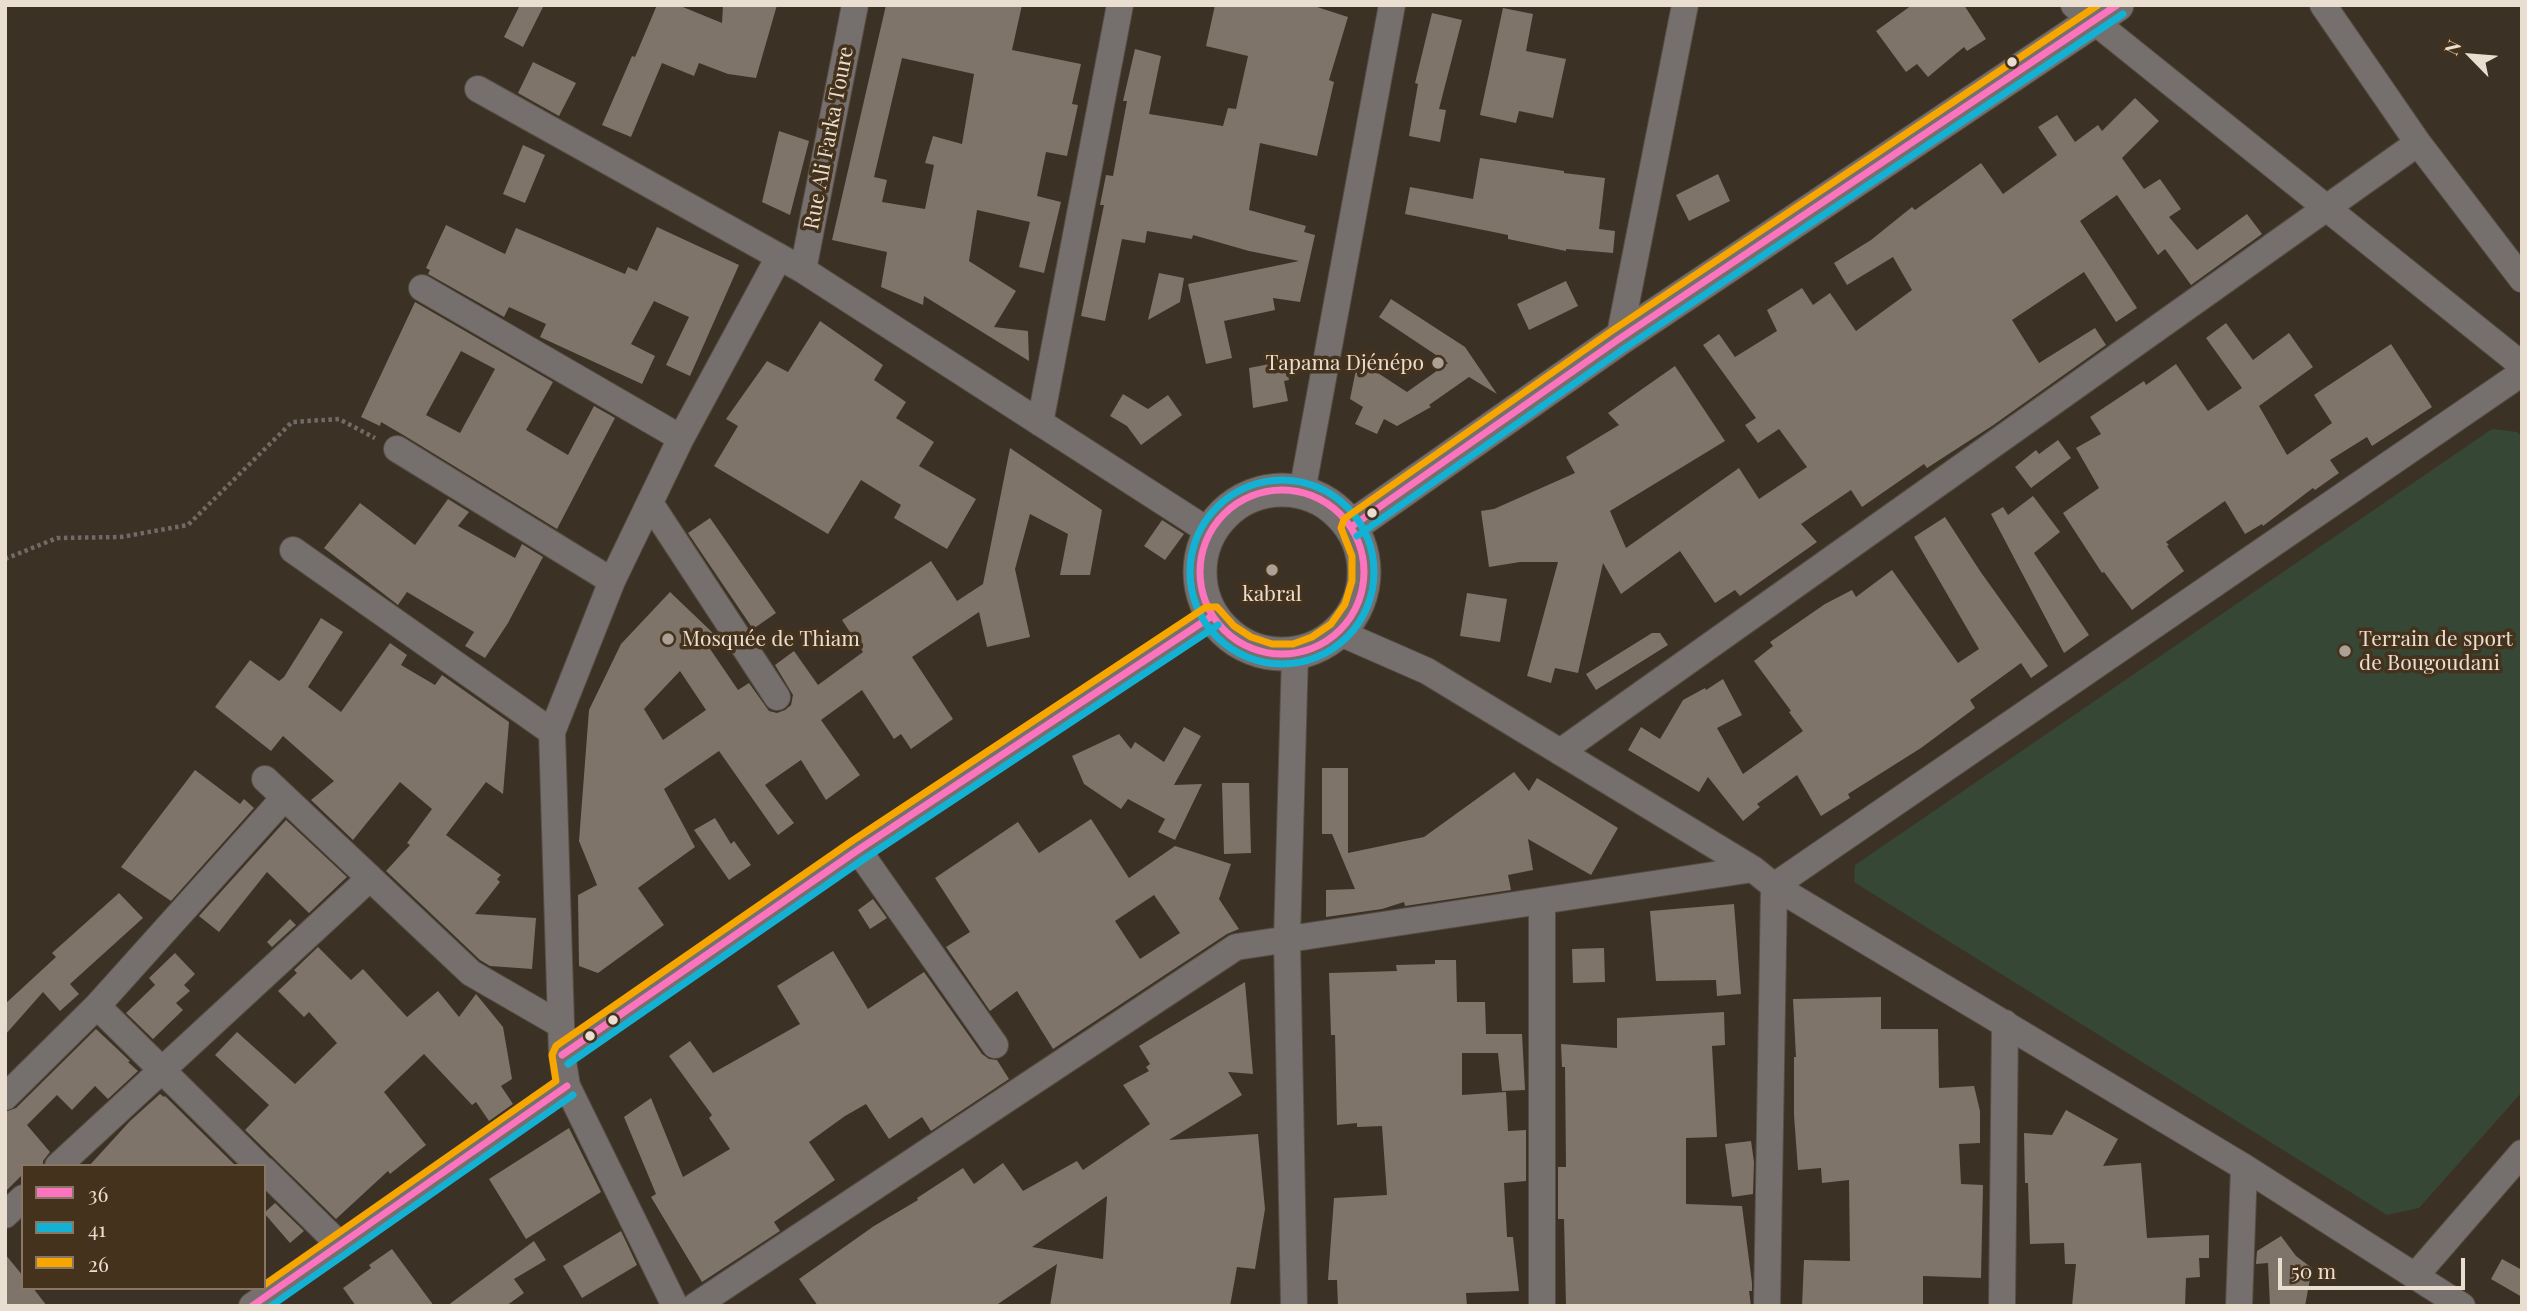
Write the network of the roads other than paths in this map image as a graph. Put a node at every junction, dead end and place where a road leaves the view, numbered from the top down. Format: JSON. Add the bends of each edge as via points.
{"nodes":[{"id":1,"x":855,"y":5,"type":"edge"},
{"id":2,"x":1120,"y":5,"type":"edge"},
{"id":3,"x":1392,"y":5,"type":"edge"},
{"id":4,"x":1685,"y":5,"type":"edge"},
{"id":5,"x":2323,"y":5,"type":"edge"},
{"id":6,"x":2094,"y":10,"type":"edge"},
{"id":7,"x":478,"y":89,"type":"dead end"},
{"id":8,"x":2418,"y":143,"type":"junction"},
{"id":9,"x":2326,"y":208,"type":"junction"},
{"id":10,"x":779,"y":257,"type":"junction"},
{"id":11,"x":803,"y":270,"type":"junction"},
{"id":12,"x":2522,"y":279,"type":"edge"},
{"id":13,"x":422,"y":288,"type":"dead end"},
{"id":14,"x":1619,"y":338,"type":"junction"},
{"id":15,"x":2522,"y":365,"type":"edge"},
{"id":16,"x":2522,"y":373,"type":"edge"},
{"id":17,"x":1040,"y":423,"type":"junction"},
{"id":18,"x":681,"y":438,"type":"junction"},
{"id":19,"x":397,"y":449,"type":"road end"},
{"id":20,"x":1302,"y":492,"type":"junction"},
{"id":21,"x":650,"y":503,"type":"junction"},
{"id":22,"x":1351,"y":527,"type":"junction"},
{"id":23,"x":1210,"y":532,"type":"junction"},
{"id":24,"x":293,"y":550,"type":"dead end"},
{"id":25,"x":612,"y":580,"type":"junction"},
{"id":26,"x":1212,"y":615,"type":"junction"},
{"id":27,"x":1338,"y":632,"type":"junction"},
{"id":28,"x":1295,"y":654,"type":"junction"},
{"id":29,"x":778,"y":697,"type":"dead end"},
{"id":30,"x":552,"y":732,"type":"junction"},
{"id":31,"x":1560,"y":752,"type":"junction"},
{"id":32,"x":265,"y":779,"type":"dead end"},
{"id":33,"x":284,"y":798,"type":"junction"},
{"id":34,"x":858,"y":850,"type":"junction"},
{"id":35,"x":1754,"y":869,"type":"junction"},
{"id":36,"x":370,"y":878,"type":"junction"},
{"id":37,"x":1774,"y":886,"type":"junction"},
{"id":38,"x":1542,"y":901,"type":"junction"},
{"id":39,"x":1287,"y":939,"type":"junction"},
{"id":40,"x":97,"y":1006,"type":"junction"},
{"id":41,"x":2004,"y":1023,"type":"junction"},
{"id":42,"x":561,"y":1025,"type":"junction"},
{"id":43,"x":995,"y":1045,"type":"dead end"},
{"id":44,"x":562,"y":1055,"type":"junction"},
{"id":45,"x":162,"y":1070,"type":"junction"},
{"id":46,"x":567,"y":1086,"type":"junction"},
{"id":47,"x":5,"y":1097,"type":"edge"},
{"id":48,"x":2522,"y":1153,"type":"edge"},
{"id":49,"x":60,"y":1164,"type":"edge"},
{"id":50,"x":258,"y":1164,"type":"edge"},
{"id":51,"x":2244,"y":1167,"type":"junction"},
{"id":52,"x":266,"y":1172,"type":"edge"},
{"id":53,"x":21,"y":1200,"type":"edge"},
{"id":54,"x":5,"y":1214,"type":"edge"},
{"id":55,"x":340,"y":1245,"type":"junction"},
{"id":56,"x":2416,"y":1275,"type":"junction"},
{"id":57,"x":252,"y":1306,"type":"edge"},
{"id":58,"x":675,"y":1306,"type":"edge"},
{"id":59,"x":695,"y":1306,"type":"edge"},
{"id":60,"x":1294,"y":1306,"type":"edge"},
{"id":61,"x":1542,"y":1306,"type":"edge"},
{"id":62,"x":1767,"y":1306,"type":"edge"},
{"id":63,"x":2002,"y":1306,"type":"edge"},
{"id":64,"x":2238,"y":1306,"type":"edge"},
{"id":65,"x":2462,"y":1306,"type":"edge"}],
"edges":[{"from":1,"to":11,"type":"street","name":"Rue Ali Farka Toure"},
{"from":2,"to":17,"type":"street"},
{"from":3,"to":20,"type":"street"},
{"from":4,"to":14,"type":"street"},
{"from":5,"to":8,"type":"street"},
{"from":6,"to":9,"type":"street"},
{"from":6,"to":14,"type":"street"},
{"from":7,"to":10,"type":"street"},
{"from":8,"to":9,"type":"street"},
{"from":8,"to":12,"type":"street"},
{"from":9,"to":15,"type":"street"},
{"from":9,"to":31,"type":"street"},
{"from":10,"to":11,"type":"street"},
{"from":10,"to":18,"type":"street"},
{"from":11,"to":17,"type":"street"},
{"from":13,"to":18,"type":"street"},
{"from":14,"to":22,"type":"street"},
{"from":16,"to":37,"type":"street"},
{"from":17,"to":23,"type":"street"},
{"from":18,"to":21,"type":"street"},
{"from":19,"to":25,"type":"street"},
{"from":20,"to":22,"type":"street","via":[[1338,511]]},
{"from":20,"to":23,"type":"street","via":[[1276,490],[1250,496],[1227,511]]},
{"from":21,"to":25,"type":"street"},
{"from":21,"to":29,"type":"street"},
{"from":22,"to":27,"type":"street","via":[[1362,554],[1363,582],[1355,609]]},
{"from":23,"to":26,"type":"street","via":[[1200,559],[1201,589]]},
{"from":24,"to":30,"type":"street"},
{"from":25,"to":30,"type":"street"},
{"from":26,"to":28,"type":"street","via":[[1227,634],[1247,648]]},
{"from":26,"to":34,"type":"street"},
{"from":27,"to":28,"type":"street"},
{"from":27,"to":31,"type":"street","via":[[1427,671]]},
{"from":28,"to":39,"type":"street"},
{"from":30,"to":42,"type":"street"},
{"from":31,"to":35,"type":"street"},
{"from":32,"to":33,"type":"street"},
{"from":33,"to":36,"type":"street"},
{"from":33,"to":40,"type":"street"},
{"from":34,"to":43,"type":"street"},
{"from":34,"to":44,"type":"street"},
{"from":35,"to":37,"type":"street"},
{"from":35,"to":38,"type":"street"},
{"from":36,"to":42,"type":"street","via":[[471,973]]},
{"from":36,"to":45,"type":"street"},
{"from":37,"to":41,"type":"street"},
{"from":37,"to":62,"type":"street"},
{"from":38,"to":39,"type":"street"},
{"from":38,"to":61,"type":"street"},
{"from":39,"to":59,"type":"street","via":[[1236,947]]},
{"from":39,"to":60,"type":"street"},
{"from":40,"to":45,"type":"street"},
{"from":40,"to":47,"type":"street"},
{"from":41,"to":51,"type":"street"},
{"from":41,"to":63,"type":"street"},
{"from":42,"to":44,"type":"street"},
{"from":44,"to":46,"type":"street"},
{"from":45,"to":49,"type":"street"},
{"from":45,"to":50,"type":"street"},
{"from":46,"to":55,"type":"street"},
{"from":46,"to":58,"type":"street"},
{"from":48,"to":56,"type":"street"},
{"from":51,"to":56,"type":"street"},
{"from":51,"to":64,"type":"street"},
{"from":52,"to":55,"type":"street"},
{"from":53,"to":54,"type":"street"},
{"from":55,"to":57,"type":"street"},
{"from":56,"to":65,"type":"street"}]}
